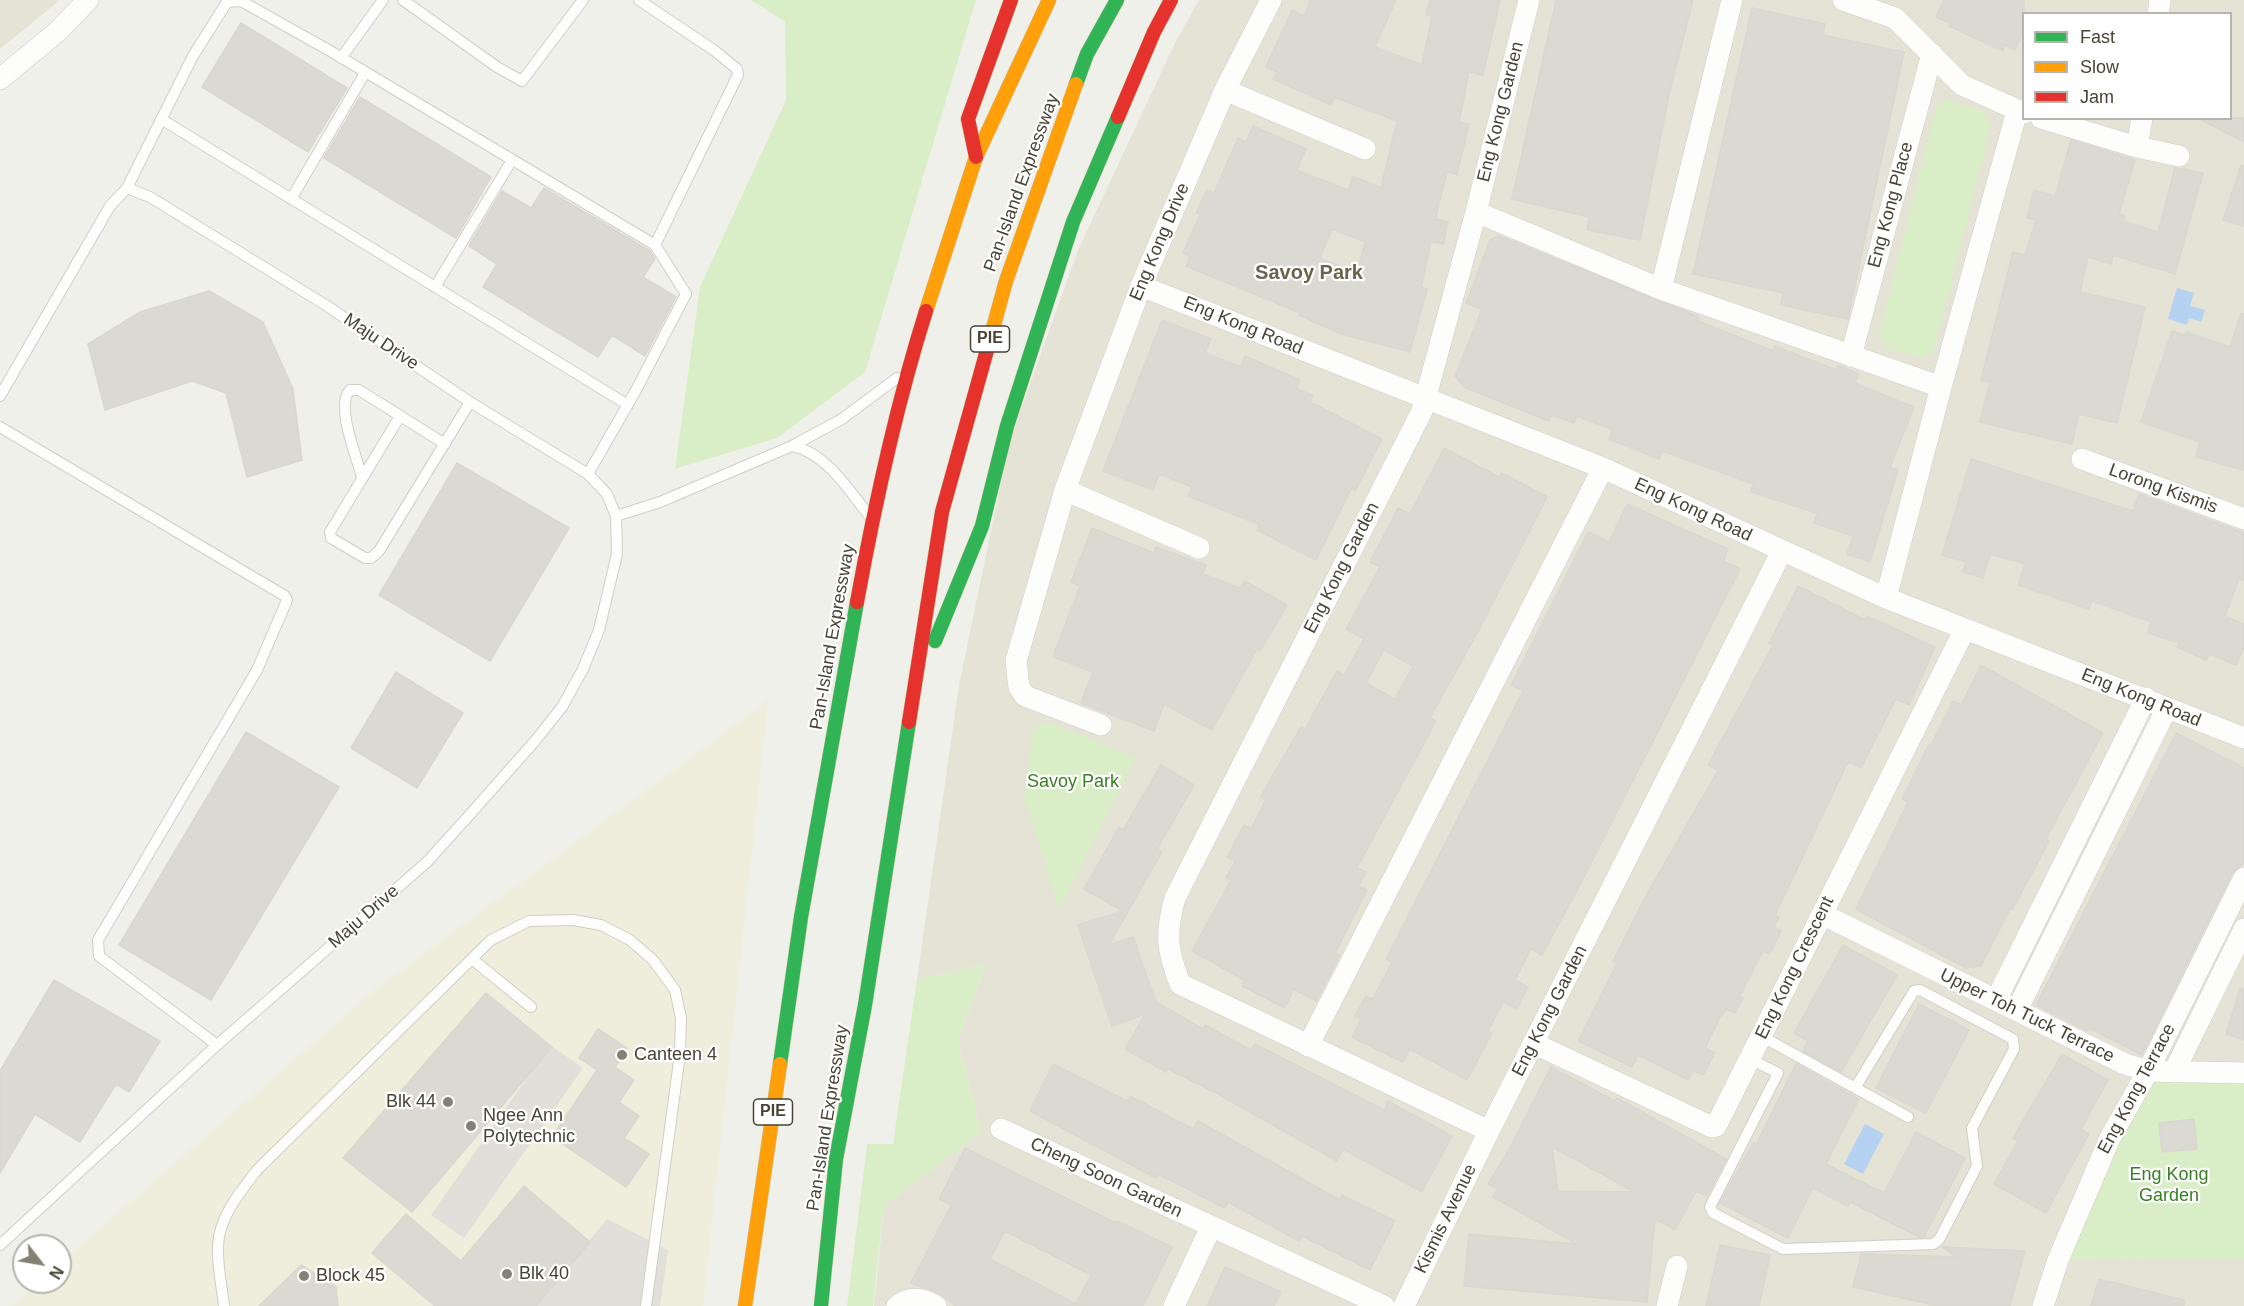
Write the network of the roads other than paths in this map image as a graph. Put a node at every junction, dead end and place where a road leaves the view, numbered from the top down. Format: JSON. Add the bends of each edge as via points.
{"nodes":[{"id":1,"x":88,"y":0,"type":"edge"},
{"id":2,"x":384,"y":0,"type":"edge"},
{"id":3,"x":403,"y":0,"type":"edge"},
{"id":4,"x":584,"y":0,"type":"edge"},
{"id":5,"x":639,"y":0,"type":"edge"},
{"id":6,"x":1011,"y":0,"type":"edge"},
{"id":7,"x":1049,"y":0,"type":"edge"},
{"id":8,"x":1117,"y":0,"type":"edge"},
{"id":9,"x":1171,"y":0,"type":"edge"},
{"id":10,"x":1271,"y":0,"type":"edge"},
{"id":11,"x":1529,"y":0,"type":"edge"},
{"id":12,"x":1732,"y":0,"type":"edge"},
{"id":13,"x":1843,"y":0,"type":"edge"},
{"id":14,"x":1932,"y":54,"type":"junction"},
{"id":15,"x":341,"y":58,"type":"junction"},
{"id":16,"x":365,"y":73,"type":"junction"},
{"id":17,"x":0,"y":79,"type":"edge"},
{"id":18,"x":1225,"y":90,"type":"junction"},
{"id":19,"x":2020,"y":112,"type":"edge"},
{"id":20,"x":161,"y":119,"type":"junction"},
{"id":21,"x":2048,"y":120,"type":"edge"},
{"id":22,"x":2142,"y":120,"type":"edge"},
{"id":23,"x":2137,"y":147,"type":"junction"},
{"id":24,"x":1365,"y":149,"type":"dead end"},
{"id":25,"x":2179,"y":156,"type":"dead end"},
{"id":26,"x":976,"y":157,"type":"junction"},
{"id":27,"x":512,"y":160,"type":"junction"},
{"id":28,"x":127,"y":188,"type":"junction"},
{"id":29,"x":291,"y":199,"type":"junction"},
{"id":30,"x":1476,"y":212,"type":"junction"},
{"id":31,"x":656,"y":245,"type":"junction"},
{"id":32,"x":1141,"y":286,"type":"junction"},
{"id":33,"x":435,"y":287,"type":"junction"},
{"id":34,"x":1661,"y":289,"type":"junction"},
{"id":35,"x":1851,"y":356,"type":"junction"},
{"id":36,"x":907,"y":371,"type":"junction"},
{"id":37,"x":1941,"y":387,"type":"junction"},
{"id":38,"x":0,"y":396,"type":"edge"},
{"id":39,"x":1426,"y":398,"type":"junction"},
{"id":40,"x":470,"y":402,"type":"junction"},
{"id":41,"x":628,"y":405,"type":"junction"},
{"id":42,"x":400,"y":416,"type":"junction"},
{"id":43,"x":0,"y":427,"type":"edge"},
{"id":44,"x":445,"y":444,"type":"junction"},
{"id":45,"x":792,"y":446,"type":"junction"},
{"id":46,"x":2082,"y":459,"type":"dead end"},
{"id":47,"x":1603,"y":468,"type":"junction"},
{"id":48,"x":588,"y":474,"type":"junction"},
{"id":49,"x":362,"y":477,"type":"junction"},
{"id":50,"x":1065,"y":490,"type":"junction"},
{"id":51,"x":616,"y":516,"type":"junction"},
{"id":52,"x":872,"y":519,"type":"junction"},
{"id":53,"x":2244,"y":519,"type":"edge"},
{"id":54,"x":1199,"y":548,"type":"dead end"},
{"id":55,"x":1782,"y":551,"type":"junction"},
{"id":56,"x":1886,"y":598,"type":"junction"},
{"id":57,"x":1965,"y":630,"type":"junction"},
{"id":58,"x":914,"y":692,"type":"junction"},
{"id":59,"x":2146,"y":698,"type":"junction"},
{"id":60,"x":2167,"y":708,"type":"junction"},
{"id":61,"x":1101,"y":725,"type":"dead end"},
{"id":62,"x":2244,"y":738,"type":"edge"},
{"id":63,"x":2244,"y":878,"type":"edge"},
{"id":64,"x":1822,"y":914,"type":"junction"},
{"id":65,"x":2244,"y":930,"type":"edge"},
{"id":66,"x":472,"y":959,"type":"junction"},
{"id":67,"x":1996,"y":1000,"type":"junction"},
{"id":68,"x":531,"y":1007,"type":"dead end"},
{"id":69,"x":2017,"y":1011,"type":"junction"},
{"id":70,"x":1761,"y":1036,"type":"junction"},
{"id":71,"x":1533,"y":1043,"type":"junction"},
{"id":72,"x":217,"y":1045,"type":"junction"},
{"id":73,"x":1308,"y":1046,"type":"junction"},
{"id":74,"x":1750,"y":1059,"type":"junction"},
{"id":75,"x":2148,"y":1071,"type":"junction"},
{"id":76,"x":2174,"y":1072,"type":"junction"},
{"id":77,"x":2244,"y":1074,"type":"edge"},
{"id":78,"x":1856,"y":1088,"type":"junction"},
{"id":79,"x":1908,"y":1117,"type":"dead end"},
{"id":80,"x":1002,"y":1129,"type":"dead end"},
{"id":81,"x":1489,"y":1131,"type":"junction"},
{"id":82,"x":1211,"y":1227,"type":"junction"},
{"id":83,"x":0,"y":1245,"type":"edge"},
{"id":84,"x":1677,"y":1266,"type":"dead end"},
{"id":85,"x":224,"y":1306,"type":"edge"},
{"id":86,"x":646,"y":1306,"type":"edge"},
{"id":87,"x":745,"y":1306,"type":"edge"},
{"id":88,"x":821,"y":1306,"type":"edge"},
{"id":89,"x":897,"y":1306,"type":"edge"},
{"id":90,"x":936,"y":1306,"type":"edge"},
{"id":91,"x":1174,"y":1306,"type":"edge"},
{"id":92,"x":1384,"y":1306,"type":"edge"},
{"id":93,"x":1404,"y":1306,"type":"edge"},
{"id":94,"x":1667,"y":1306,"type":"edge"},
{"id":95,"x":2043,"y":1306,"type":"edge"}],
"edges":[{"from":1,"to":17,"type":"street","via":[[57,32]]},
{"from":2,"to":15,"type":"lane"},
{"from":3,"to":4,"type":"lane","via":[[522,81]]},
{"from":5,"to":31,"type":"lane","via":[[715,51],[737,69],[738,75]]},
{"from":6,"to":26,"type":"highway","via":[[968,119]]},
{"from":7,"to":26,"type":"highway","name":"Pan-Island Expressway","number":"PIE"},
{"from":8,"to":58,"type":"highway","name":"Pan-Island Expressway","number":"PIE","via":[[1088,54],[1006,281],[942,512]]},
{"from":9,"to":58,"type":"highway","via":[[1073,222],[1007,426],[982,526]]},
{"from":10,"to":18,"type":"street","name":"Eng Kong Drive"},
{"from":11,"to":30,"type":"street","name":"Eng Kong Garden"},
{"from":12,"to":34,"type":"street"},
{"from":13,"to":14,"type":"street","via":[[1895,18]]},
{"from":14,"to":19,"type":"street","via":[[1962,85]]},
{"from":14,"to":35,"type":"street","name":"Eng Kong Place"},
{"from":15,"to":16,"type":"lane"},
{"from":15,"to":20,"type":"lane","via":[[241,1],[227,2]]},
{"from":16,"to":27,"type":"lane"},
{"from":16,"to":29,"type":"lane"},
{"from":18,"to":24,"type":"street"},
{"from":18,"to":32,"type":"street","name":"Eng Kong Drive"},
{"from":19,"to":37,"type":"street"},
{"from":20,"to":28,"type":"lane"},
{"from":20,"to":29,"type":"lane"},
{"from":21,"to":23,"type":"street"},
{"from":22,"to":23,"type":"street"},
{"from":23,"to":25,"type":"street"},
{"from":26,"to":36,"type":"highway","name":"Pan-Island Expressway","number":"PIE"},
{"from":27,"to":31,"type":"lane"},
{"from":27,"to":33,"type":"lane"},
{"from":28,"to":38,"type":"lane","via":[[110,206]]},
{"from":28,"to":40,"type":"lane","name":"Maju Drive","via":[[150,197],[324,304]]},
{"from":29,"to":33,"type":"lane"},
{"from":30,"to":34,"type":"street"},
{"from":30,"to":39,"type":"street","name":"Eng Kong Garden"},
{"from":31,"to":41,"type":"lane","via":[[686,294]]},
{"from":32,"to":39,"type":"street","name":"Eng Kong Road"},
{"from":32,"to":50,"type":"street","name":"Eng Kong Drive"},
{"from":33,"to":41,"type":"lane"},
{"from":34,"to":35,"type":"street"},
{"from":35,"to":37,"type":"street"},
{"from":36,"to":45,"type":"lane","via":[[842,419]]},
{"from":36,"to":52,"type":"highway","name":"Pan-Island Expressway","number":"PIE"},
{"from":37,"to":56,"type":"street"},
{"from":39,"to":47,"type":"street","name":"Eng Kong Road"},
{"from":39,"to":73,"type":"street","name":"Eng Kong Garden","via":[[1175,898],[1167,926],[1171,960],[1180,984]]},
{"from":40,"to":44,"type":"lane"},
{"from":40,"to":48,"type":"lane","name":"Maju Drive"},
{"from":41,"to":48,"type":"lane"},
{"from":42,"to":44,"type":"lane"},
{"from":42,"to":49,"type":"lane"},
{"from":42,"to":49,"type":"lane","via":[[359,390],[346,394],[346,419]]},
{"from":43,"to":72,"type":"lane","via":[[287,600],[257,670],[98,940],[99,956]]},
{"from":44,"to":49,"type":"lane","via":[[371,558],[332,538],[330,532]]},
{"from":45,"to":51,"type":"lane","via":[[660,502]]},
{"from":45,"to":52,"type":"lane","via":[[807,449],[828,466]]},
{"from":46,"to":53,"type":"street","name":"Lorong Kismis"},
{"from":47,"to":55,"type":"street","name":"Eng Kong Road"},
{"from":47,"to":73,"type":"street"},
{"from":48,"to":51,"type":"lane","name":"Maju Drive","via":[[607,494]]},
{"from":50,"to":54,"type":"street"},
{"from":50,"to":61,"type":"street","name":"Eng Kong Drive","via":[[1016,662],[1019,687],[1025,696]]},
{"from":51,"to":72,"type":"lane","name":"Maju Drive","via":[[617,554],[599,630],[562,707],[427,862]]},
{"from":52,"to":87,"type":"highway","name":"Pan-Island Expressway","number":"PIE","via":[[801,917]]},
{"from":55,"to":56,"type":"street","name":"Eng Kong Road"},
{"from":55,"to":71,"type":"street","name":"Eng Kong Garden"},
{"from":56,"to":57,"type":"street","name":"Eng Kong Road"},
{"from":57,"to":59,"type":"street","name":"Eng Kong Road"},
{"from":57,"to":64,"type":"street","name":"Eng Kong Crescent"},
{"from":58,"to":88,"type":"highway","name":"Pan-Island Expressway","number":"PIE","via":[[865,1005],[836,1159]]},
{"from":59,"to":60,"type":"street","name":"Eng Kong Road"},
{"from":59,"to":67,"type":"street"},
{"from":60,"to":62,"type":"street","name":"Eng Kong Road"},
{"from":60,"to":69,"type":"street"},
{"from":63,"to":75,"type":"street","name":"Eng Kong Terrace"},
{"from":64,"to":67,"type":"street","name":"Upper Toh Tuck Terrace"},
{"from":64,"to":70,"type":"street","name":"Eng Kong Crescent"},
{"from":65,"to":76,"type":"street","name":"Eng Kong Terrace"},
{"from":66,"to":68,"type":"lane"},
{"from":66,"to":85,"type":"lane","via":[[258,1169],[236,1196],[218,1245]]},
{"from":66,"to":86,"type":"lane","via":[[491,940],[529,921],[573,920],[600,925],[630,940],[653,960],[675,990],[681,1018],[680,1054]]},
{"from":67,"to":69,"type":"street","name":"Upper Toh Tuck Terrace"},
{"from":69,"to":75,"type":"street","name":"Upper Toh Tuck Terrace","via":[[2117,1061]]},
{"from":70,"to":74,"type":"street","name":"Eng Kong Crescent"},
{"from":70,"to":78,"type":"lane"},
{"from":71,"to":74,"type":"street","name":"Eng Kong Crescent","via":[[1712,1127],[1716,1126]]},
{"from":71,"to":81,"type":"street","name":"Eng Kong Garden"},
{"from":72,"to":83,"type":"lane","name":"Maju Drive"},
{"from":73,"to":81,"type":"street","name":"Eng Kong Garden"},
{"from":74,"to":78,"type":"lane","via":[[1778,1073],[1710,1207],[1713,1213],[1782,1249],[1933,1244],[1939,1240],[1977,1166],[1972,1128],[2014,1049],[2013,1039],[1920,990],[1914,991]]},
{"from":75,"to":76,"type":"street","name":"Upper Toh Tuck Terrace"},
{"from":75,"to":95,"type":"street","name":"Eng Kong Terrace","via":[[2113,1131],[2084,1195]]},
{"from":76,"to":77,"type":"street","name":"Upper Toh Tuck Terrace"},
{"from":78,"to":79,"type":"lane"},
{"from":80,"to":82,"type":"street","name":"Cheng Soon Garden"},
{"from":81,"to":93,"type":"street","name":"Kismis Avenue"},
{"from":82,"to":91,"type":"street"},
{"from":82,"to":92,"type":"street","name":"Cheng Soon Garden"},
{"from":84,"to":94,"type":"street"},
{"from":89,"to":90,"type":"street","via":[[914,1298]]}]}
